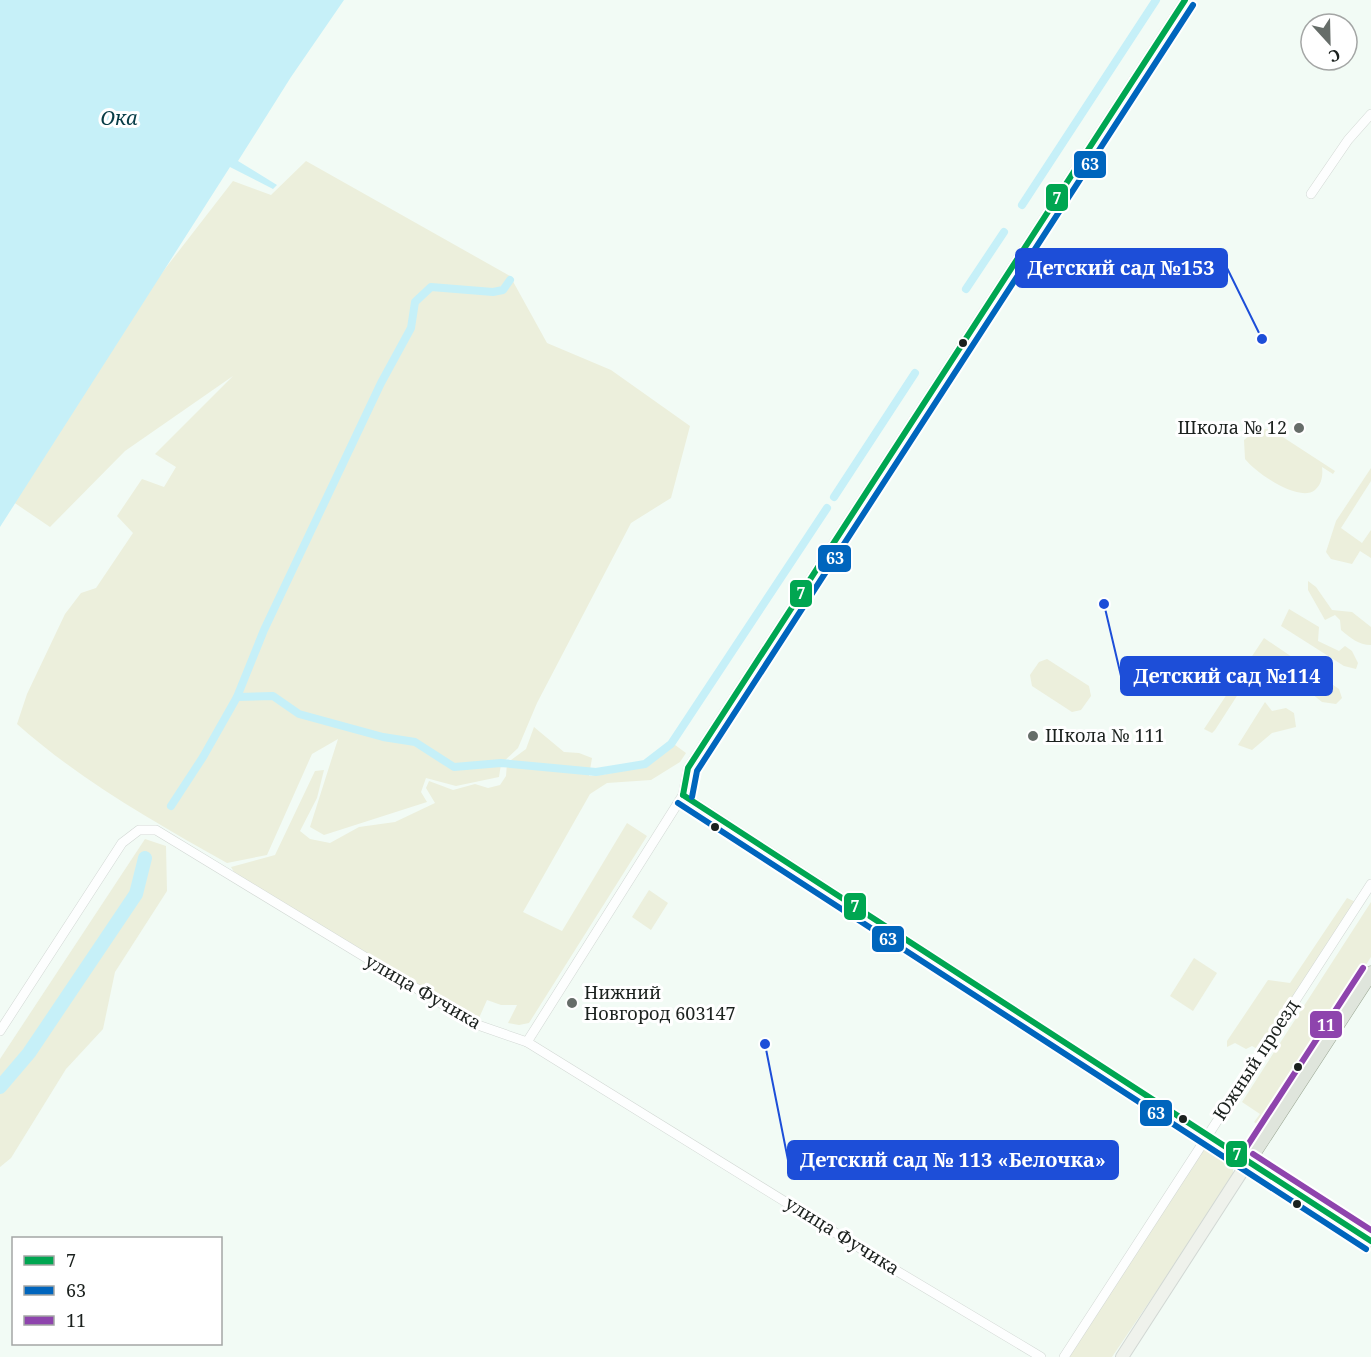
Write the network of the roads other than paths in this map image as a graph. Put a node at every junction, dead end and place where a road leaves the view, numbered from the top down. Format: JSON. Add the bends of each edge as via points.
{"nodes":[{"id":1,"x":1185,"y":0,"type":"edge"},
{"id":2,"x":1371,"y":114,"type":"edge"},
{"id":3,"x":1311,"y":194,"type":"dead end"},
{"id":4,"x":683,"y":795,"type":"junction"},
{"id":5,"x":1371,"y":884,"type":"edge"},
{"id":6,"x":1371,"y":973,"type":"edge"},
{"id":7,"x":0,"y":1031,"type":"edge"},
{"id":8,"x":526,"y":1041,"type":"junction"},
{"id":9,"x":1206,"y":1135,"type":"junction"},
{"id":10,"x":1248,"y":1162,"type":"junction"},
{"id":11,"x":1371,"y":1241,"type":"edge"},
{"id":12,"x":1041,"y":1357,"type":"edge"},
{"id":13,"x":1064,"y":1357,"type":"edge"},
{"id":14,"x":1122,"y":1357,"type":"edge"}],
"edges":[{"from":1,"to":4,"type":"street","via":[[687,768]]},
{"from":2,"to":3,"type":"street"},
{"from":4,"to":8,"type":"street"},
{"from":4,"to":9,"type":"street"},
{"from":5,"to":9,"type":"street","name":"Южный проезд"},
{"from":6,"to":10,"type":"main road"},
{"from":7,"to":8,"type":"street","name":"улица Фучика","via":[[122,843],[130,835],[147,829],[166,836],[475,1024]]},
{"from":8,"to":12,"type":"street","name":"улица Фучика"},
{"from":9,"to":10,"type":"street"},
{"from":9,"to":13,"type":"street","name":"Южный проезд"},
{"from":10,"to":11,"type":"main road"},
{"from":10,"to":14,"type":"street"}]}
